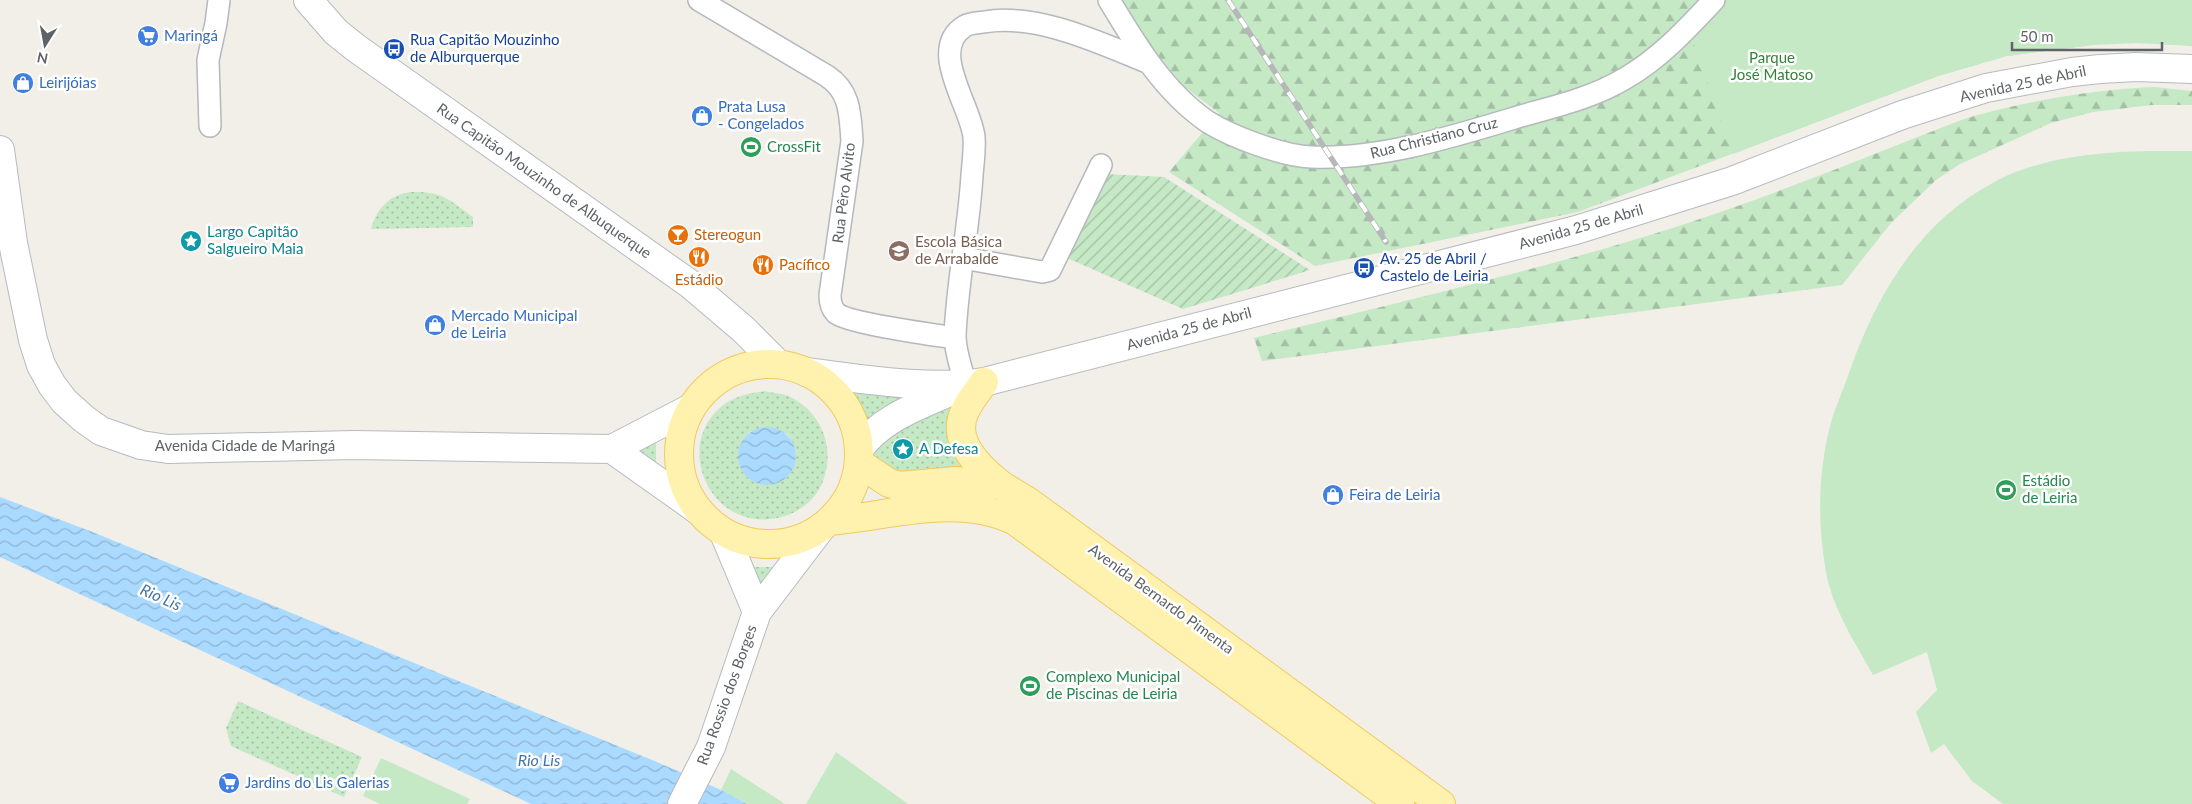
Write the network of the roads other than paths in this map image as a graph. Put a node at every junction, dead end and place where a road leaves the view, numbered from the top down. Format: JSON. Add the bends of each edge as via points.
{"nodes":[{"id":1,"x":218,"y":0,"type":"edge"},
{"id":2,"x":308,"y":0,"type":"edge"},
{"id":3,"x":700,"y":0,"type":"edge"},
{"id":4,"x":1109,"y":0,"type":"edge"},
{"id":5,"x":1714,"y":0,"type":"edge"},
{"id":6,"x":1147,"y":62,"type":"junction"},
{"id":7,"x":2192,"y":69,"type":"edge"},
{"id":8,"x":210,"y":126,"type":"dead end"},
{"id":9,"x":0,"y":152,"type":"edge"},
{"id":10,"x":1101,"y":165,"type":"dead end"},
{"id":11,"x":4,"y":205,"type":"edge"},
{"id":12,"x":963,"y":258,"type":"junction"},
{"id":13,"x":955,"y":338,"type":"junction"},
{"id":14,"x":778,"y":364,"type":"junction"},
{"id":15,"x":806,"y":372,"type":"junction"},
{"id":16,"x":975,"y":383,"type":"junction"},
{"id":17,"x":690,"y":408,"type":"junction"},
{"id":18,"x":612,"y":449,"type":"junction"},
{"id":19,"x":859,"y":456,"type":"junction"},
{"id":20,"x":1001,"y":485,"type":"junction"},
{"id":21,"x":698,"y":510,"type":"junction"},
{"id":22,"x":826,"y":524,"type":"junction"},
{"id":23,"x":724,"y":533,"type":"junction"},
{"id":24,"x":757,"y":612,"type":"junction"},
{"id":25,"x":682,"y":804,"type":"edge"},
{"id":26,"x":1400,"y":804,"type":"edge"},
{"id":27,"x":1441,"y":804,"type":"edge"}],
"edges":[{"from":1,"to":8,"type":"street","via":[[208,60]]},
{"from":2,"to":14,"type":"main road","name":"Rua Capitão Mouzinho de Albuquerque","via":[[336,32],[356,48],[690,284]]},
{"from":3,"to":13,"type":"street","name":"Rua Pêro Alvito","via":[[838,83],[845,95],[852,141],[830,295],[836,313],[854,321]]},
{"from":4,"to":6,"type":"street"},
{"from":5,"to":6,"type":"street","name":"Rua Christiano Cruz","via":[[1661,53],[1605,90],[1500,122],[1364,155],[1310,157],[1250,142],[1208,122]]},
{"from":6,"to":12,"type":"street","via":[[1091,39],[1042,24],[987,21],[967,25],[959,31],[949,53],[974,137],[970,212]]},
{"from":7,"to":16,"type":"main road","name":"Avenida 25 de Abril","via":[[2100,69],[1986,88],[1902,116],[1732,181],[1576,230]]},
{"from":9,"to":11,"type":"main road","name":"Avenida Cidade de Maringá"},
{"from":10,"to":12,"type":"street","via":[[1050,270],[1042,272]]},
{"from":11,"to":18,"type":"main road","name":"Avenida Cidade de Maringá","via":[[41,364],[64,401],[101,431],[141,445],[168,449],[354,445]]},
{"from":12,"to":13,"type":"street"},
{"from":13,"to":16,"type":"street"},
{"from":14,"to":15,"type":"main road"},
{"from":14,"to":17,"type":"main road","via":[[760,364],[727,374],[713,383]]},
{"from":15,"to":16,"type":"main road","name":"Avenida 25 de Abril","via":[[871,380]]},
{"from":15,"to":19,"type":"main road","via":[[827,385],[843,403],[854,425]]},
{"from":16,"to":19,"type":"main road","name":"Avenida 25 de Abril","via":[[901,413],[883,424],[869,435]]},
{"from":16,"to":20,"type":"main road","via":[[964,412],[964,443],[980,468]]},
{"from":17,"to":18,"type":"main road","name":"Avenida Cidade de Maringá"},
{"from":17,"to":21,"type":"main road","via":[[680,434],[678,461],[684,487]]},
{"from":18,"to":21,"type":"main road"},
{"from":19,"to":20,"type":"main road","name":"Avenida Bernardo Pimenta","via":[[882,480],[900,486],[956,481]]},
{"from":19,"to":22,"type":"main road","via":[[850,494]]},
{"from":20,"to":27,"type":"main road","name":"Avenida Bernardo Pimenta","via":[[1029,502]]},
{"from":21,"to":23,"type":"main road"},
{"from":22,"to":23,"type":"main road","via":[[803,538],[784,544],[763,545]]},
{"from":22,"to":24,"type":"main road","name":"Rua Rossio dos Borges"},
{"from":22,"to":26,"type":"main road","name":"Avenida Bernardo Pimenta","via":[[936,507],[984,510],[1015,521]]},
{"from":23,"to":24,"type":"main road","name":"Rua Rossio dos Borges"},
{"from":24,"to":25,"type":"main road","name":"Rua Rossio dos Borges","via":[[706,756]]}]}
